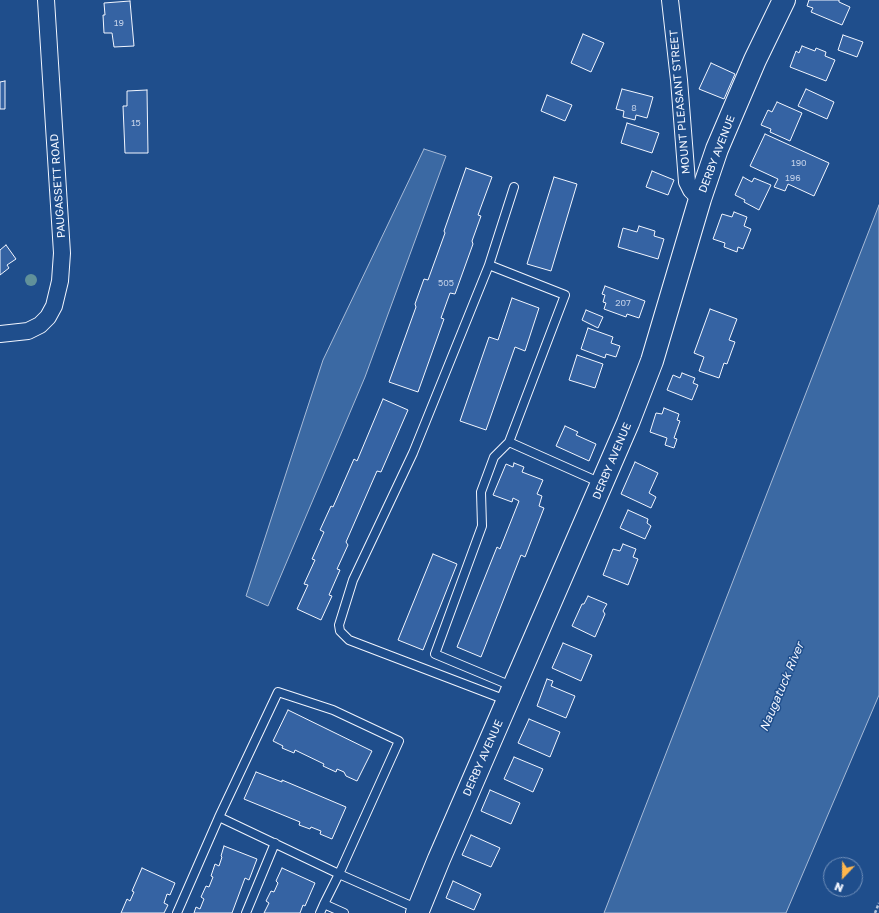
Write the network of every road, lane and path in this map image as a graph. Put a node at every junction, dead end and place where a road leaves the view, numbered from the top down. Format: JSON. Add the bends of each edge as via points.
{"nodes":[{"id":1,"x":46,"y":0,"type":"edge"},
{"id":2,"x":670,"y":0,"type":"edge"},
{"id":3,"x":784,"y":0,"type":"edge"},
{"id":4,"x":514,"y":187,"type":"dead end"},
{"id":5,"x":700,"y":199,"type":"junction"},
{"id":6,"x":489,"y":265,"type":"junction"},
{"id":7,"x":0,"y":334,"type":"edge"},
{"id":8,"x":509,"y":442,"type":"junction"},
{"id":9,"x":602,"y":483,"type":"junction"},
{"id":10,"x":511,"y":694,"type":"junction"},
{"id":11,"x":219,"y":817,"type":"junction"},
{"id":12,"x":275,"y":843,"type":"junction"},
{"id":13,"x":339,"y":874,"type":"junction"},
{"id":14,"x":879,"y":903,"type":"edge"},
{"id":15,"x":324,"y":904,"type":"junction"},
{"id":16,"x":418,"y":911,"type":"edge"},
{"id":17,"x":177,"y":913,"type":"edge"},
{"id":18,"x":246,"y":913,"type":"edge"},
{"id":19,"x":320,"y":913,"type":"edge"},
{"id":20,"x":344,"y":913,"type":"edge"},
{"id":21,"x":875,"y":913,"type":"edge"}],
"edges":[{"from":1,"to":7,"type":"street","name":"PAUGASSETT ROAD","via":[[62,253],[60,281],[54,306],[40,325],[28,331]]},
{"from":2,"to":5,"type":"street","name":"MOUNT PLEASANT STREET","via":[[687,182]]},
{"from":3,"to":5,"type":"main road","name":"DERBY AVENUE","via":[[717,149]]},
{"from":4,"to":6,"type":"lane"},
{"from":5,"to":9,"type":"main road","name":"DERBY AVENUE","via":[[652,361]]},
{"from":6,"to":8,"type":"lane","via":[[565,295]]},
{"from":6,"to":10,"type":"lane","via":[[413,453],[353,580],[339,625],[340,631],[350,640]]},
{"from":8,"to":9,"type":"lane"},
{"from":8,"to":10,"type":"lane","via":[[494,457],[481,492],[482,526],[435,654]]},
{"from":9,"to":10,"type":"main road","name":"DERBY AVENUE"},
{"from":10,"to":16,"type":"main road","name":"DERBY AVENUE"},
{"from":11,"to":12,"type":"lane"},
{"from":11,"to":13,"type":"lane","via":[[278,692],[333,710],[400,741]]},
{"from":11,"to":17,"type":"lane"},
{"from":12,"to":13,"type":"lane"},
{"from":12,"to":18,"type":"lane"},
{"from":13,"to":15,"type":"lane"},
{"from":13,"to":16,"type":"lane"},
{"from":14,"to":21,"type":"path"},
{"from":15,"to":19,"type":"lane"},
{"from":15,"to":20,"type":"lane"}]}
